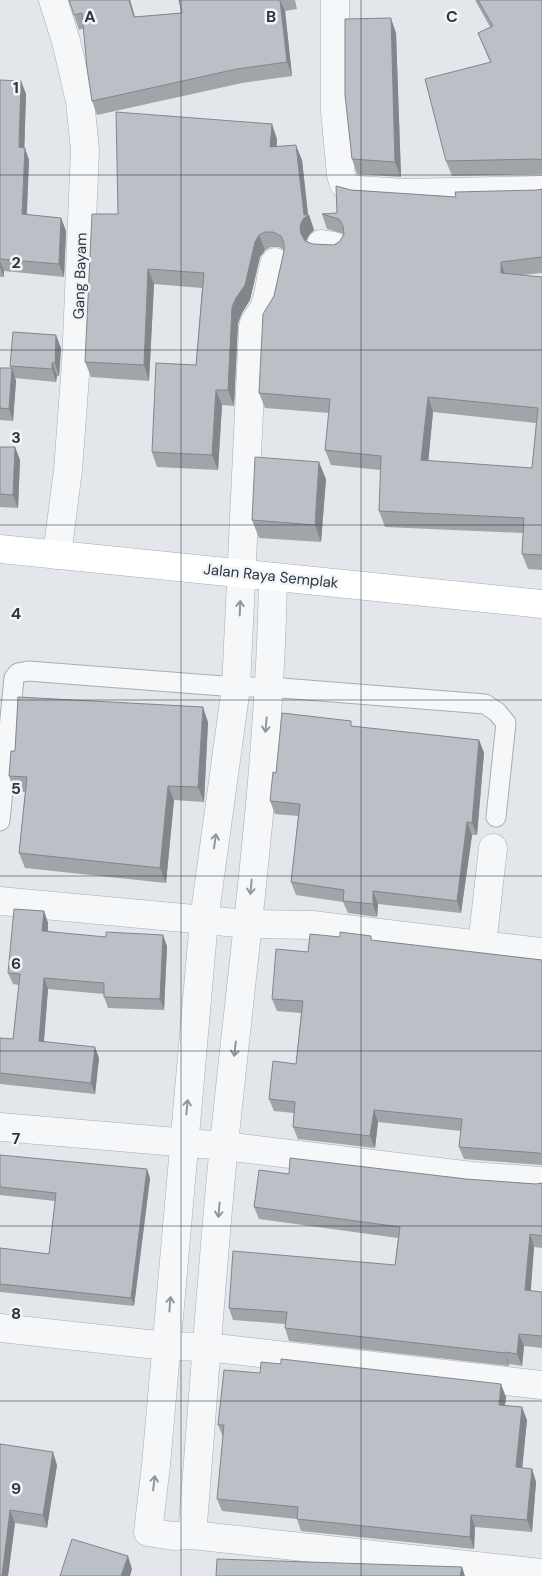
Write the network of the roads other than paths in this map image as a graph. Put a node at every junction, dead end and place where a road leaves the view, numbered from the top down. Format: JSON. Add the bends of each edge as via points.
{"nodes":[{"id":1,"x":53,"y":0,"type":"edge"},
{"id":2,"x":335,"y":0,"type":"edge"},
{"id":3,"x":542,"y":190,"type":"edge"},
{"id":4,"x":275,"y":262,"type":"dead end"},
{"id":5,"x":0,"y":549,"type":"edge"},
{"id":6,"x":58,"y":555,"type":"junction"},
{"id":7,"x":241,"y":573,"type":"junction"},
{"id":8,"x":273,"y":577,"type":"junction"},
{"id":9,"x":542,"y":604,"type":"edge"},
{"id":10,"x":269,"y":686,"type":"junction"},
{"id":11,"x":236,"y":687,"type":"junction"},
{"id":12,"x":496,"y":817,"type":"dead end"},
{"id":13,"x":0,"y":821,"type":"edge"},
{"id":14,"x":493,"y":848,"type":"dead end"},
{"id":15,"x":0,"y":900,"type":"edge"},
{"id":16,"x":204,"y":920,"type":"junction"},
{"id":17,"x":248,"y":924,"type":"junction"},
{"id":18,"x":482,"y":945,"type":"junction"},
{"id":19,"x":542,"y":952,"type":"edge"},
{"id":20,"x":0,"y":1127,"type":"edge"},
{"id":21,"x":184,"y":1143,"type":"junction"},
{"id":22,"x":224,"y":1146,"type":"junction"},
{"id":23,"x":542,"y":1181,"type":"edge"},
{"id":24,"x":0,"y":1328,"type":"edge"},
{"id":25,"x":166,"y":1346,"type":"junction"},
{"id":26,"x":207,"y":1347,"type":"junction"},
{"id":27,"x":542,"y":1384,"type":"edge"},
{"id":28,"x":192,"y":1535,"type":"junction"},
{"id":29,"x":542,"y":1573,"type":"edge"}],
"edges":[{"from":1,"to":6,"type":"street","name":"Gang Bayam","via":[[80,101],[84,150],[76,363]]},
{"from":2,"to":3,"type":"street","via":[[336,110],[344,184],[358,190],[404,192]]},
{"from":4,"to":7,"type":"street","via":[[265,306],[254,320],[253,327]]},
{"from":5,"to":6,"type":"main road","name":"Jalan Raya Semplak"},
{"from":6,"to":7,"type":"main road","name":"Jalan Raya Semplak"},
{"from":7,"to":8,"type":"main road","name":"Jalan Raya Semplak"},
{"from":11,"to":7,"type":"street","one_way":true},
{"from":8,"to":9,"type":"main road","name":"Jalan Raya Semplak"},
{"from":8,"to":10,"type":"street"},
{"from":10,"to":11,"type":"lane"},
{"from":10,"to":12,"type":"lane","via":[[485,704],[506,723]]},
{"from":10,"to":17,"type":"street","one_way":true},
{"from":11,"to":13,"type":"lane","via":[[28,671],[18,673],[14,678]]},
{"from":16,"to":11,"type":"street","one_way":true},
{"from":14,"to":18,"type":"street"},
{"from":15,"to":16,"type":"street"},
{"from":16,"to":17,"type":"street"},
{"from":21,"to":16,"type":"street","one_way":true},
{"from":17,"to":18,"type":"street","via":[[312,925]]},
{"from":17,"to":22,"type":"street","one_way":true},
{"from":18,"to":19,"type":"street"},
{"from":20,"to":21,"type":"street"},
{"from":21,"to":22,"type":"street"},
{"from":25,"to":21,"type":"street","one_way":true},
{"from":22,"to":23,"type":"street","via":[[472,1176]]},
{"from":22,"to":26,"type":"street","one_way":true},
{"from":24,"to":25,"type":"street"},
{"from":25,"to":26,"type":"street"},
{"from":28,"to":25,"type":"street","one_way":true,"via":[[148,1532]]},
{"from":26,"to":27,"type":"street"},
{"from":26,"to":28,"type":"street"},
{"from":28,"to":29,"type":"street"}]}
